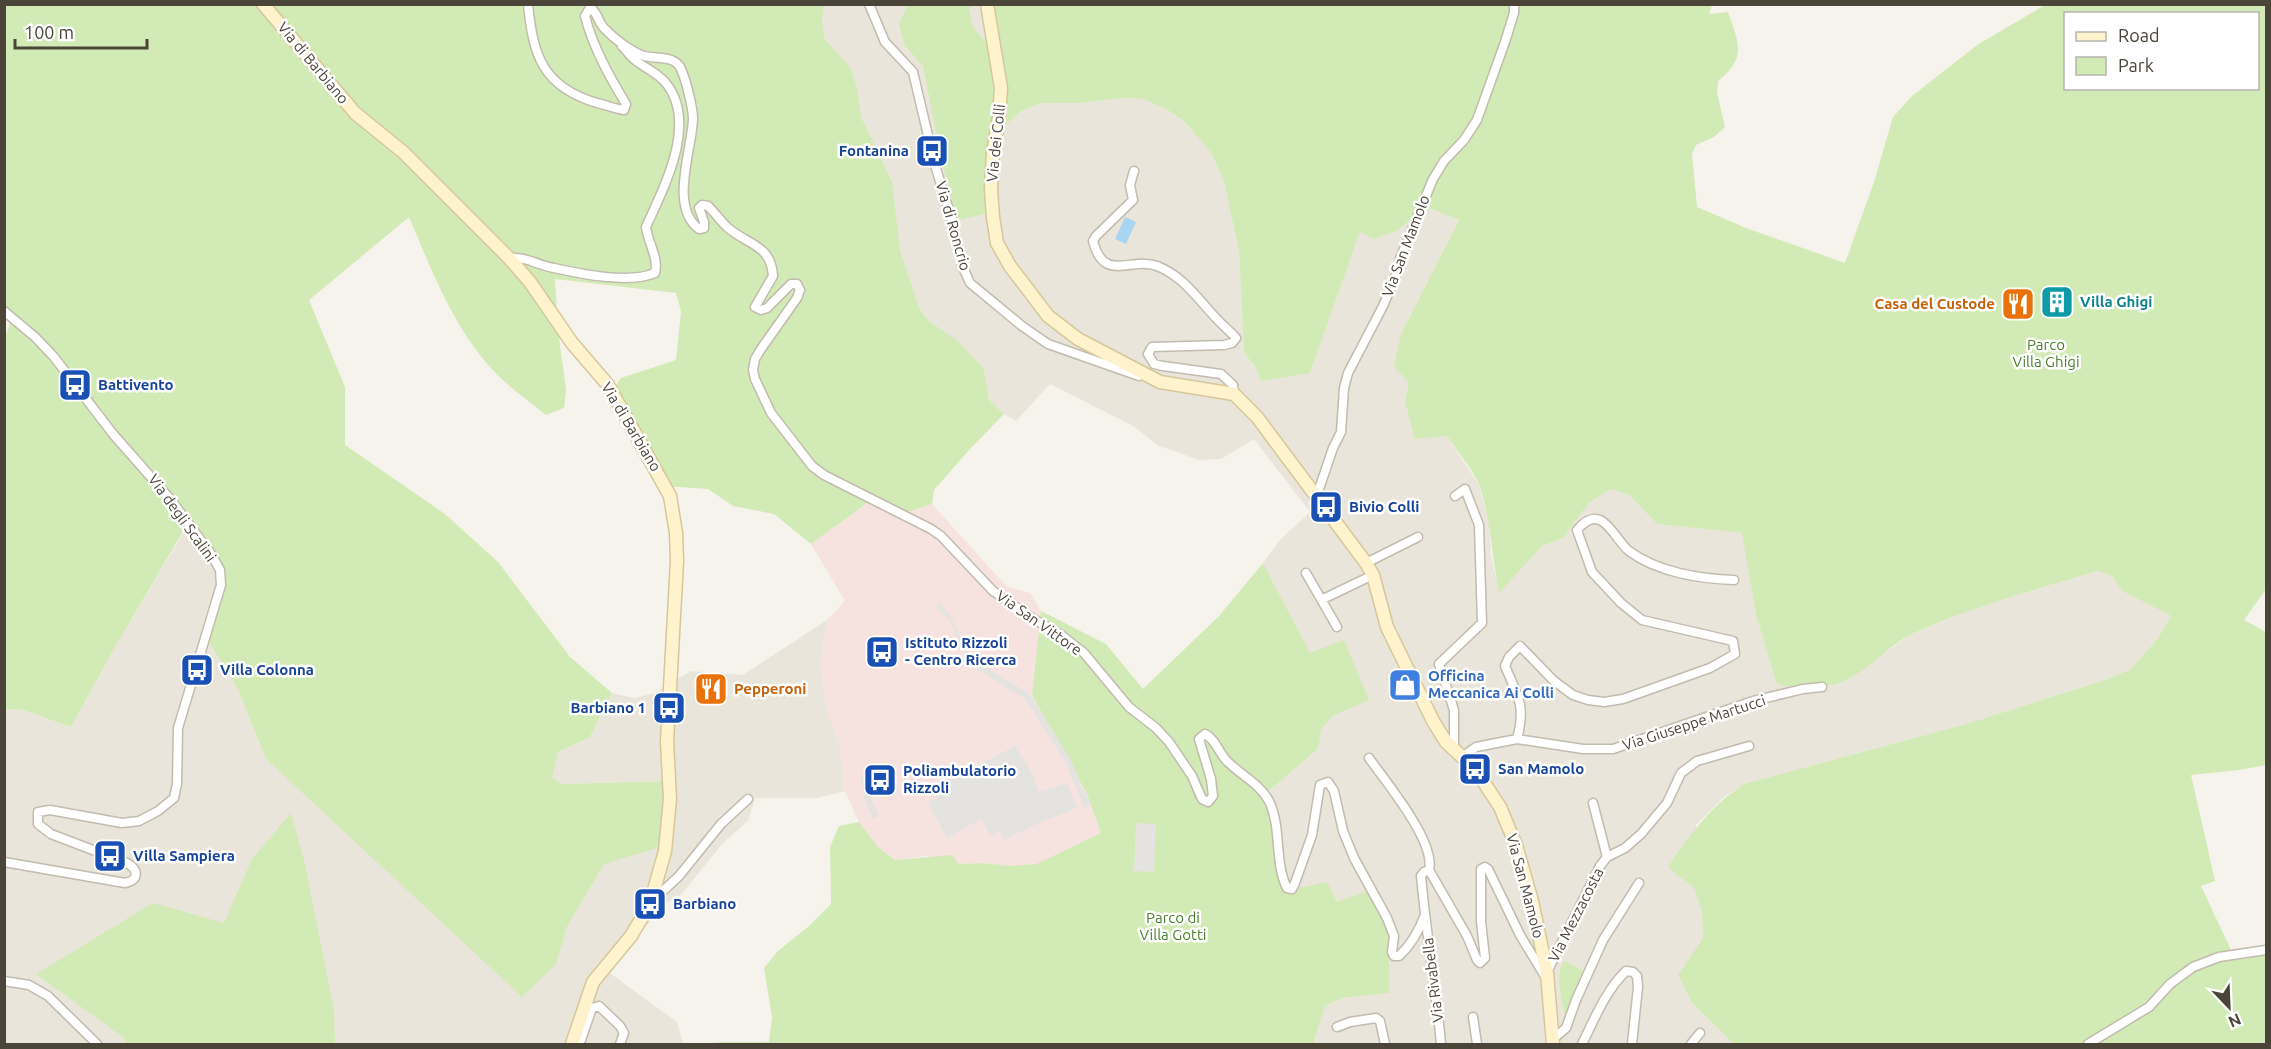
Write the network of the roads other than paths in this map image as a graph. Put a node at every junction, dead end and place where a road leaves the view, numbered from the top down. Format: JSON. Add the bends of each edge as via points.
{"nodes":[{"id":1,"x":263,"y":4,"type":"edge"},
{"id":2,"x":528,"y":4,"type":"edge"},
{"id":3,"x":869,"y":4,"type":"edge"},
{"id":4,"x":987,"y":4,"type":"edge"},
{"id":5,"x":1514,"y":4,"type":"edge"},
{"id":6,"x":591,"y":6,"type":"edge"},
{"id":7,"x":615,"y":39,"type":"junction"},
{"id":8,"x":1134,"y":171,"type":"dead end"},
{"id":9,"x":509,"y":258,"type":"junction"},
{"id":10,"x":4,"y":311,"type":"edge"},
{"id":11,"x":1160,"y":382,"type":"junction"},
{"id":12,"x":1234,"y":394,"type":"junction"},
{"id":13,"x":1317,"y":495,"type":"junction"},
{"id":14,"x":1455,"y":496,"type":"dead end"},
{"id":15,"x":1418,"y":537,"type":"dead end"},
{"id":16,"x":1366,"y":562,"type":"junction"},
{"id":17,"x":1306,"y":573,"type":"dead end"},
{"id":18,"x":1373,"y":575,"type":"junction"},
{"id":19,"x":1734,"y":580,"type":"dead end"},
{"id":20,"x":1323,"y":599,"type":"junction"},
{"id":21,"x":1337,"y":627,"type":"dead end"},
{"id":22,"x":1822,"y":687,"type":"dead end"},
{"id":23,"x":1517,"y":739,"type":"junction"},
{"id":24,"x":1749,"y":746,"type":"dead end"},
{"id":25,"x":1458,"y":753,"type":"junction"},
{"id":26,"x":1369,"y":758,"type":"dead end"},
{"id":27,"x":748,"y":799,"type":"dead end"},
{"id":28,"x":1593,"y":803,"type":"dead end"},
{"id":29,"x":1607,"y":858,"type":"junction"},
{"id":30,"x":4,"y":862,"type":"edge"},
{"id":31,"x":1429,"y":870,"type":"junction"},
{"id":32,"x":1639,"y":883,"type":"dead end"},
{"id":33,"x":650,"y":904,"type":"junction"},
{"id":34,"x":1425,"y":915,"type":"junction"},
{"id":35,"x":2266,"y":950,"type":"edge"},
{"id":36,"x":1547,"y":976,"type":"junction"},
{"id":37,"x":4,"y":981,"type":"edge"},
{"id":38,"x":1473,"y":1017,"type":"dead end"},
{"id":39,"x":1336,"y":1027,"type":"dead end"},
{"id":40,"x":1700,"y":1033,"type":"dead end"},
{"id":41,"x":1553,"y":1042,"type":"edge"},
{"id":42,"x":572,"y":1043,"type":"edge"},
{"id":43,"x":97,"y":1044,"type":"edge"},
{"id":44,"x":620,"y":1044,"type":"edge"},
{"id":45,"x":1385,"y":1044,"type":"edge"},
{"id":46,"x":1441,"y":1044,"type":"edge"},
{"id":47,"x":1477,"y":1044,"type":"edge"},
{"id":48,"x":1582,"y":1044,"type":"edge"},
{"id":49,"x":1632,"y":1044,"type":"edge"},
{"id":50,"x":1691,"y":1044,"type":"edge"},
{"id":51,"x":2088,"y":1044,"type":"edge"}],
"edges":[{"from":1,"to":9,"type":"main road","name":"Via di Barbiano","via":[[355,113],[403,152]]},
{"from":2,"to":6,"type":"street","name":"Via San Vittore","via":[[538,59],[553,81],[578,97],[624,110],[626,104],[590,35],[585,16]]},
{"from":3,"to":11,"type":"street","name":"Via di Roncrio","via":[[885,42],[913,72],[962,265],[970,283],[1048,344]]},
{"from":4,"to":11,"type":"main road","name":"Via dei Colli","via":[[1000,88],[991,190],[997,243],[1048,316],[1078,339]]},
{"from":5,"to":13,"type":"street","name":"Via San Mamolo","via":[[1514,14],[1477,120],[1433,180],[1383,306],[1348,373],[1341,432]]},
{"from":6,"to":7,"type":"street","name":"Via San Vittore"},
{"from":7,"to":9,"type":"street","name":"Via San Vittore","via":[[667,84],[680,130],[675,157],[646,228],[658,264],[655,273],[644,278],[596,275]]},
{"from":7,"to":34,"type":"street","name":"Via San Vittore","via":[[644,56],[670,59],[681,69],[693,117],[682,190],[693,225],[704,228],[699,208],[708,206],[728,228],[764,251],[773,276],[755,307],[767,308],[791,284],[797,284],[800,290],[760,348],[753,370],[771,413],[812,466],[931,529],[993,591],[1084,653],[1129,707],[1169,742],[1202,799],[1208,802],[1213,796],[1212,779],[1199,739],[1204,734],[1210,736],[1226,761],[1269,801],[1287,888],[1292,889],[1295,883],[1312,836],[1320,785],[1328,782],[1334,791],[1342,831],[1394,936],[1394,956],[1408,948]]},
{"from":8,"to":12,"type":"street","name":"Via San Mamolo","via":[[1130,185],[1133,200],[1092,241],[1095,249],[1101,260],[1113,267],[1155,265],[1175,274],[1203,303],[1236,338],[1232,343],[1152,346],[1148,354],[1154,364],[1221,374],[1233,386]]},
{"from":9,"to":33,"type":"main road","name":"Via di Barbiano","via":[[617,398],[674,509],[677,561],[667,742],[670,800],[666,851]]},
{"from":10,"to":30,"type":"street","name":"Via degli Scalini","via":[[54,357],[113,434],[171,500],[211,554],[220,570],[221,585],[178,728],[174,798],[139,821],[122,822],[50,810],[38,812],[38,824],[51,834],[127,862],[133,866],[136,877],[125,883]]},
{"from":11,"to":12,"type":"main road"},
{"from":12,"to":13,"type":"main road","name":"Via San Mamolo","via":[[1257,417]]},
{"from":13,"to":16,"type":"main road","name":"Via San Mamolo"},
{"from":14,"to":25,"type":"street","via":[[1465,489],[1479,525],[1482,623],[1439,664],[1454,710]]},
{"from":15,"to":16,"type":"street"},
{"from":16,"to":18,"type":"main road","name":"Via San Mamolo"},
{"from":17,"to":20,"type":"street"},
{"from":18,"to":20,"type":"street"},
{"from":18,"to":25,"type":"main road","name":"Via San Mamolo","via":[[1399,656],[1433,721]]},
{"from":19,"to":23,"type":"street","via":[[1683,574],[1629,551],[1601,520],[1582,524],[1576,530],[1592,572],[1621,603],[1642,620],[1734,641],[1735,654],[1710,668],[1604,702],[1573,695],[1520,646],[1505,666],[1521,705]]},
{"from":20,"to":21,"type":"street"},
{"from":22,"to":23,"type":"street","name":"Via Giuseppe Martucci","via":[[1753,701],[1613,749],[1583,749]]},
{"from":23,"to":25,"type":"street","name":"Via Giuseppe Martucci"},
{"from":24,"to":29,"type":"street","name":"Via Mezzacosta","via":[[1697,761],[1682,774],[1667,802],[1641,834]]},
{"from":25,"to":36,"type":"main road","name":"Via San Mamolo","via":[[1475,769],[1500,807],[1516,845]]},
{"from":26,"to":31,"type":"street","via":[[1419,828]]},
{"from":27,"to":33,"type":"street","name":"Via di Barbiano"},
{"from":28,"to":29,"type":"street","name":"Via Mezzacosta"},
{"from":29,"to":36,"type":"street","name":"Via Mezzacosta"},
{"from":31,"to":34,"type":"street","via":[[1421,876]]},
{"from":31,"to":36,"type":"street","via":[[1480,963],[1485,958],[1480,884],[1482,869],[1488,869],[1520,935]]},
{"from":32,"to":41,"type":"street","name":"Via San Mamolo","via":[[1604,940],[1566,1028]]},
{"from":33,"to":42,"type":"main road","name":"Via di Barbiano","via":[[631,936],[593,981]]},
{"from":34,"to":46,"type":"street","name":"Via Rivabella"},
{"from":35,"to":51,"type":"street","via":[[2219,957],[2193,967],[2149,1007]]},
{"from":36,"to":41,"type":"main road","name":"Via San Mamolo"},
{"from":37,"to":43,"type":"street","via":[[29,985],[48,996]]},
{"from":38,"to":47,"type":"street"},
{"from":39,"to":45,"type":"street","via":[[1376,1018]]},
{"from":40,"to":50,"type":"street"},
{"from":42,"to":44,"type":"street","via":[[581,1040],[592,1008],[598,1006],[620,1026],[624,1033]]},
{"from":48,"to":49,"type":"street","via":[[1626,971],[1637,976],[1638,987]]}]}
